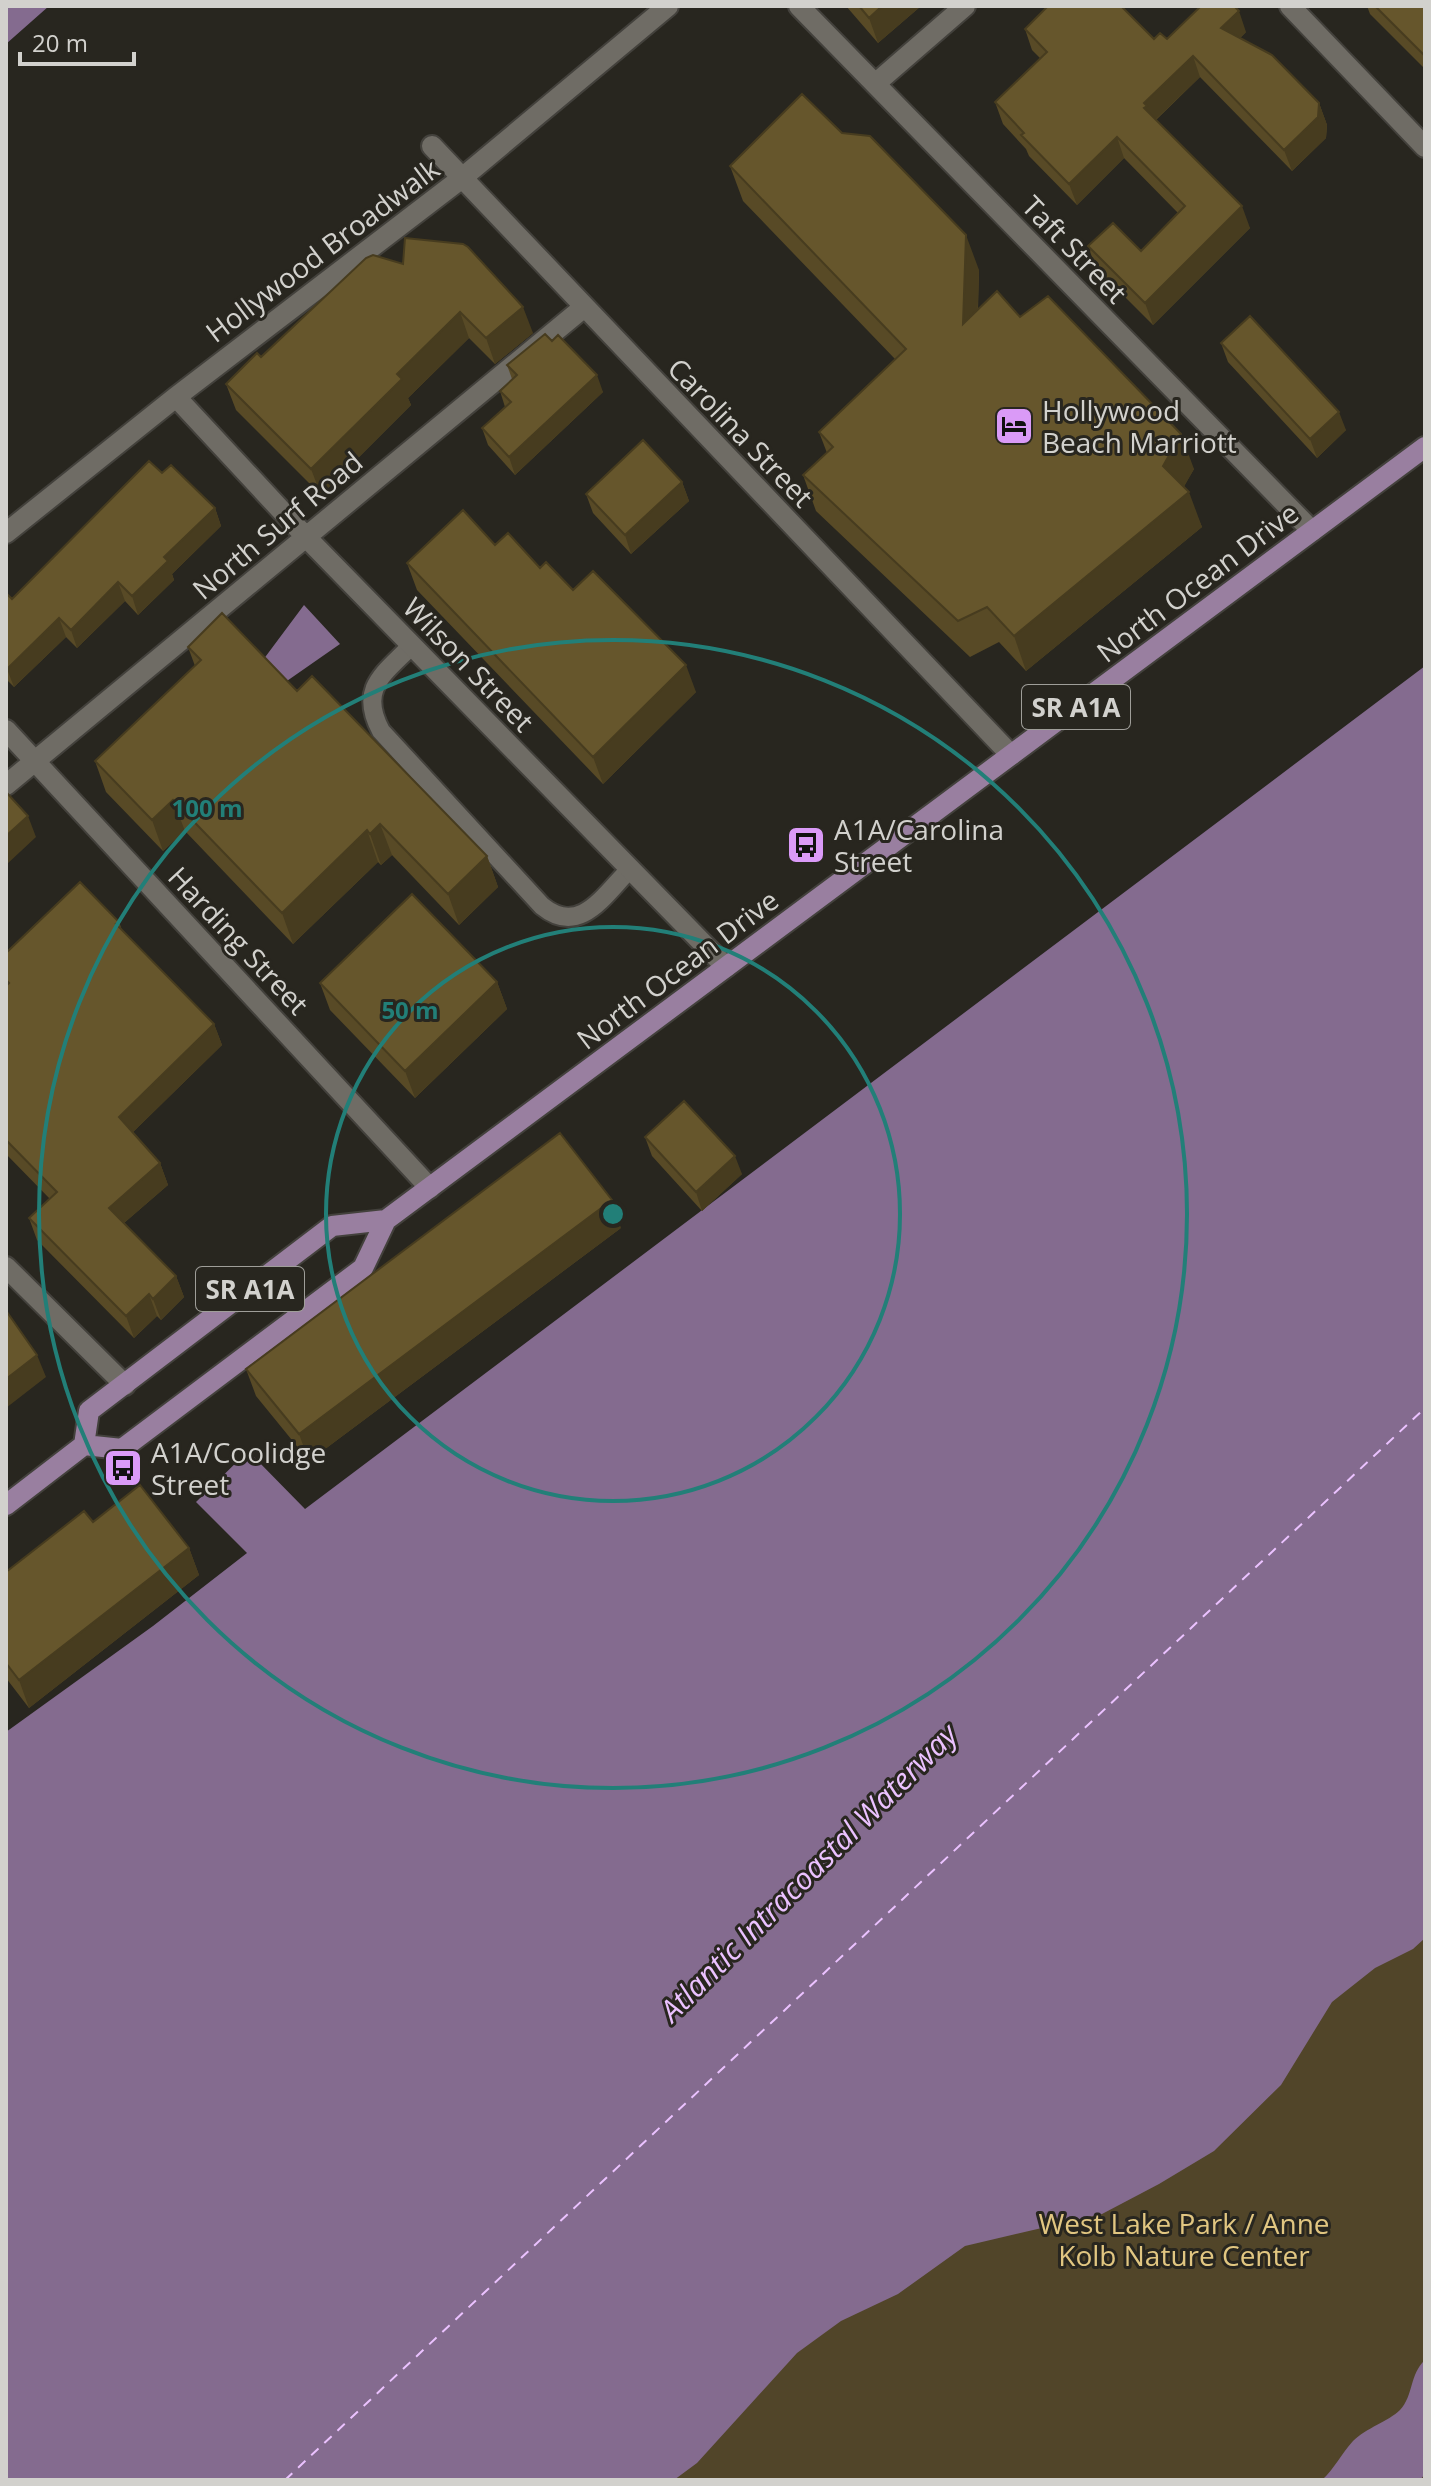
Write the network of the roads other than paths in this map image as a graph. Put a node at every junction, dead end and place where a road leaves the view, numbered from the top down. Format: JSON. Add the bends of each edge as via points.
{"nodes":[{"id":1,"x":668,"y":6,"type":"edge"},
{"id":2,"x":799,"y":6,"type":"edge"},
{"id":3,"x":965,"y":6,"type":"edge"},
{"id":4,"x":1290,"y":6,"type":"edge"},
{"id":5,"x":875,"y":84,"type":"junction"},
{"id":6,"x":432,"y":146,"type":"dead end"},
{"id":7,"x":1425,"y":147,"type":"edge"},
{"id":8,"x":462,"y":178,"type":"junction"},
{"id":9,"x":583,"y":308,"type":"junction"},
{"id":10,"x":176,"y":397,"type":"junction"},
{"id":11,"x":1425,"y":447,"type":"edge"},
{"id":12,"x":1312,"y":531,"type":"junction"},
{"id":13,"x":6,"y":533,"type":"edge"},
{"id":14,"x":306,"y":537,"type":"junction"},
{"id":15,"x":412,"y":645,"type":"junction"},
{"id":16,"x":6,"y":730,"type":"edge"},
{"id":17,"x":1011,"y":755,"type":"junction"},
{"id":18,"x":36,"y":762,"type":"junction"},
{"id":19,"x":6,"y":785,"type":"edge"},
{"id":20,"x":630,"y":869,"type":"junction"},
{"id":21,"x":726,"y":967,"type":"junction"},
{"id":22,"x":430,"y":1188,"type":"junction"},
{"id":23,"x":386,"y":1220,"type":"junction"},
{"id":24,"x":6,"y":1267,"type":"edge"},
{"id":25,"x":125,"y":1385,"type":"junction"},
{"id":26,"x":84,"y":1445,"type":"junction"},
{"id":27,"x":6,"y":1505,"type":"edge"}],
"edges":[{"from":1,"to":8,"type":"street","name":"Hollywood Broadwalk"},
{"from":2,"to":5,"type":"street","name":"Taft Street"},
{"from":3,"to":5,"type":"street"},
{"from":4,"to":7,"type":"street"},
{"from":5,"to":12,"type":"street","name":"Taft Street"},
{"from":6,"to":8,"type":"street","name":"Carolina Street"},
{"from":8,"to":9,"type":"street","name":"Carolina Street"},
{"from":8,"to":10,"type":"street","name":"Hollywood Broadwalk"},
{"from":9,"to":14,"type":"street","name":"North Surf Road"},
{"from":9,"to":17,"type":"street","name":"Carolina Street"},
{"from":10,"to":13,"type":"street","name":"Hollywood Broadwalk"},
{"from":10,"to":14,"type":"street","name":"Wilson Street"},
{"from":11,"to":12,"type":"main road","name":"North Ocean Drive","number":"SR A1A"},
{"from":12,"to":17,"type":"main road","name":"North Ocean Drive","number":"SR A1A"},
{"from":14,"to":15,"type":"street","name":"Wilson Street"},
{"from":14,"to":18,"type":"street","name":"North Surf Road"},
{"from":15,"to":20,"type":"street","name":"Wilson Street"},
{"from":15,"to":20,"type":"lane","via":[[377,681],[371,713],[381,731],[542,906],[571,919],[587,913]]},
{"from":16,"to":18,"type":"street","name":"Harding Street"},
{"from":17,"to":21,"type":"main road","name":"North Ocean Drive","number":"SR A1A"},
{"from":18,"to":19,"type":"street","name":"North Surf Road"},
{"from":18,"to":22,"type":"street","name":"Harding Street"},
{"from":20,"to":21,"type":"street","name":"Wilson Street"},
{"from":21,"to":22,"type":"main road","name":"North Ocean Drive","number":"SR A1A"},
{"from":22,"to":23,"type":"main road","name":"North Ocean Drive","number":"SR A1A"},
{"from":23,"to":25,"type":"main road","name":"North Ocean Drive","number":"SR A1A","via":[[332,1226]]},
{"from":23,"to":26,"type":"main road","name":"North Ocean Drive","number":"SR A1A","via":[[363,1268],[157,1424],[122,1449]]},
{"from":24,"to":25,"type":"street"},
{"from":25,"to":26,"type":"main road","name":"North Ocean Drive","number":"SR A1A","via":[[89,1411]]},
{"from":26,"to":27,"type":"main road"}]}
